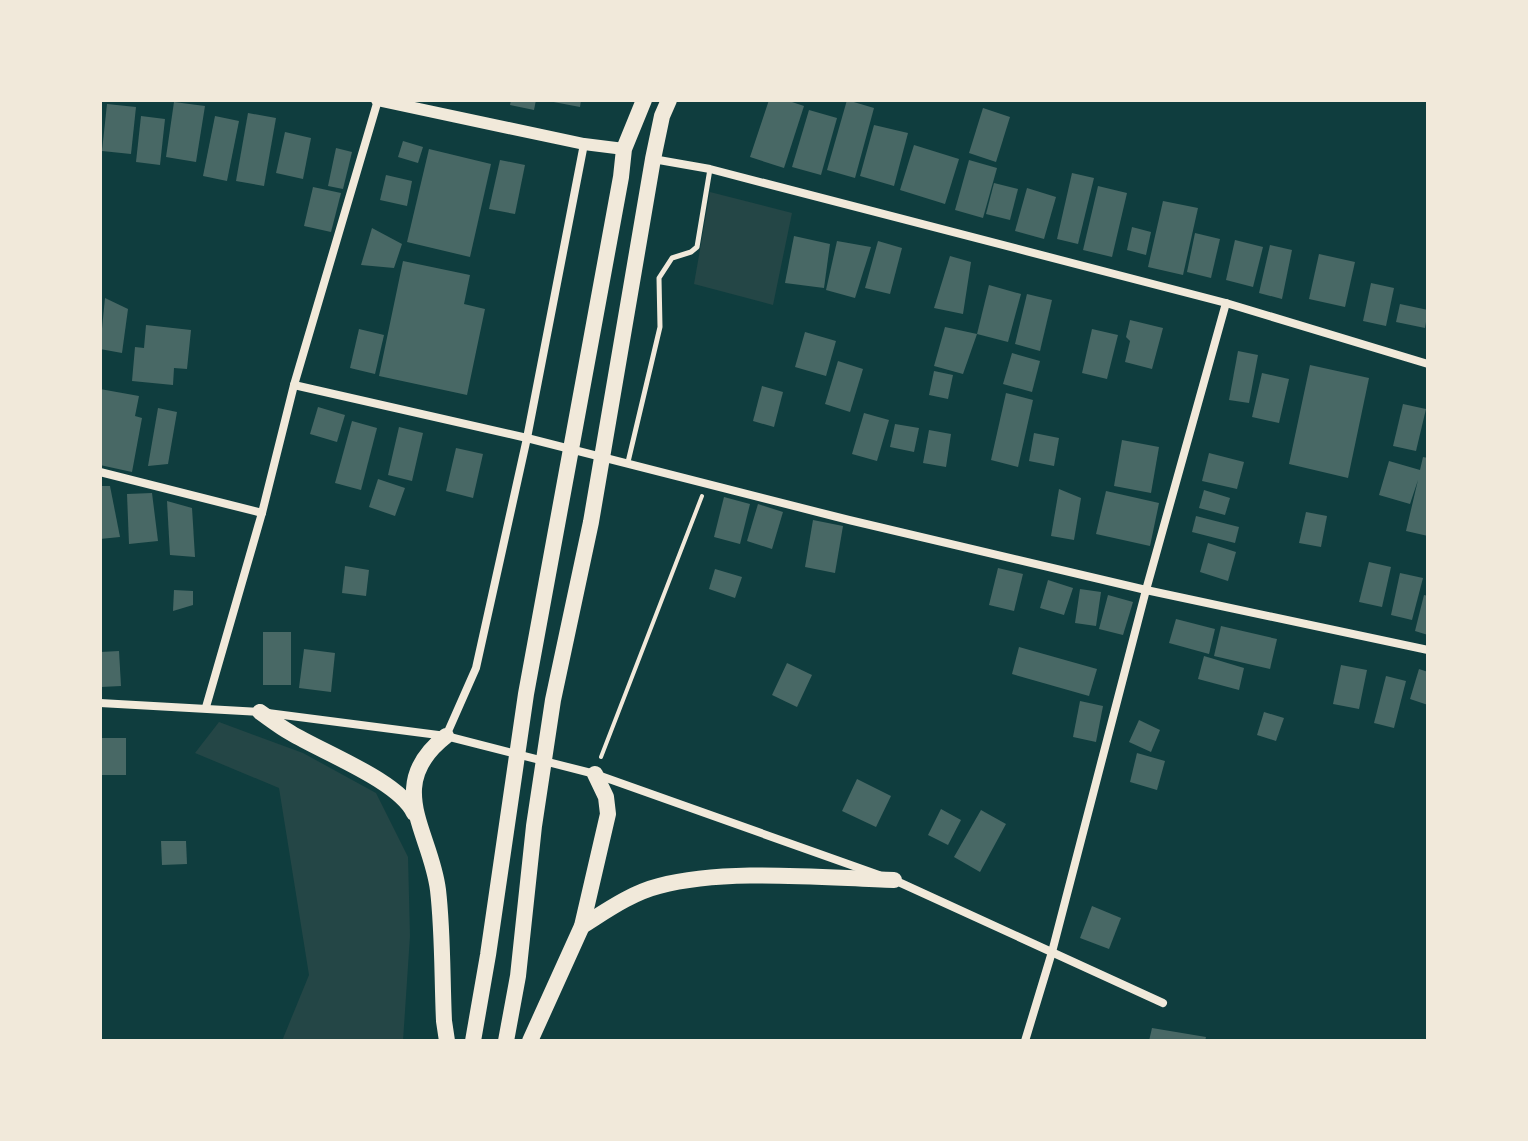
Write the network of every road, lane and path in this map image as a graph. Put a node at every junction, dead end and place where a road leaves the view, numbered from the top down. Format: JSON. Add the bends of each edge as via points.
{"nodes":[{"id":1,"x":377,"y":100,"type":"edge"},
{"id":2,"x":644,"y":100,"type":"edge"},
{"id":3,"x":669,"y":100,"type":"edge"},
{"id":4,"x":584,"y":144,"type":"junction"},
{"id":5,"x":624,"y":149,"type":"junction"},
{"id":6,"x":653,"y":159,"type":"junction"},
{"id":7,"x":710,"y":169,"type":"junction"},
{"id":8,"x":1226,"y":303,"type":"junction"},
{"id":9,"x":1428,"y":364,"type":"edge"},
{"id":10,"x":294,"y":385,"type":"junction"},
{"id":11,"x":527,"y":438,"type":"junction"},
{"id":12,"x":628,"y":462,"type":"junction"},
{"id":13,"x":100,"y":472,"type":"edge"},
{"id":14,"x":707,"y":483,"type":"junction"},
{"id":15,"x":262,"y":513,"type":"junction"},
{"id":16,"x":1146,"y":590,"type":"junction"},
{"id":17,"x":1428,"y":650,"type":"edge"},
{"id":18,"x":100,"y":703,"type":"edge"},
{"id":19,"x":206,"y":707,"type":"junction"},
{"id":20,"x":260,"y":712,"type":"junction"},
{"id":21,"x":446,"y":736,"type":"junction"},
{"id":22,"x":595,"y":774,"type":"junction"},
{"id":23,"x":415,"y":814,"type":"junction"},
{"id":24,"x":894,"y":880,"type":"junction"},
{"id":25,"x":582,"y":926,"type":"junction"},
{"id":26,"x":1052,"y":952,"type":"junction"},
{"id":27,"x":1163,"y":1003,"type":"dead end"},
{"id":28,"x":447,"y":1041,"type":"edge"},
{"id":29,"x":473,"y":1041,"type":"edge"},
{"id":30,"x":506,"y":1041,"type":"edge"},
{"id":31,"x":530,"y":1041,"type":"edge"},
{"id":32,"x":1025,"y":1041,"type":"edge"}],
"edges":[{"from":1,"to":4,"type":"street"},
{"from":1,"to":10,"type":"street"},
{"from":2,"to":5,"type":"main road"},
{"from":3,"to":6,"type":"main road"},
{"from":4,"to":5,"type":"street"},
{"from":4,"to":11,"type":"street"},
{"from":5,"to":29,"type":"main road","via":[[526,694]]},
{"from":6,"to":7,"type":"street"},
{"from":6,"to":30,"type":"main road","via":[[591,522],[553,700]]},
{"from":7,"to":8,"type":"street"},
{"from":7,"to":12,"type":"lane","via":[[697,247],[672,258],[659,278],[660,327]]},
{"from":8,"to":9,"type":"street"},
{"from":8,"to":16,"type":"street"},
{"from":10,"to":11,"type":"street"},
{"from":10,"to":15,"type":"street"},
{"from":11,"to":12,"type":"street"},
{"from":11,"to":21,"type":"street","via":[[476,668]]},
{"from":12,"to":14,"type":"street"},
{"from":13,"to":15,"type":"street"},
{"from":14,"to":16,"type":"street"},
{"from":14,"to":22,"type":"path"},
{"from":15,"to":19,"type":"street"},
{"from":16,"to":17,"type":"street"},
{"from":16,"to":26,"type":"street"},
{"from":18,"to":19,"type":"street"},
{"from":19,"to":20,"type":"street"},
{"from":20,"to":21,"type":"street"},
{"from":20,"to":23,"type":"main road","via":[[399,795]]},
{"from":21,"to":22,"type":"street"},
{"from":21,"to":23,"type":"main road","via":[[421,760]]},
{"from":22,"to":24,"type":"street"},
{"from":22,"to":25,"type":"main road","via":[[608,814]]},
{"from":23,"to":28,"type":"main road","via":[[438,888]]},
{"from":24,"to":25,"type":"main road","via":[[707,878],[657,886]]},
{"from":24,"to":26,"type":"street"},
{"from":25,"to":31,"type":"main road"},
{"from":26,"to":27,"type":"street"},
{"from":26,"to":32,"type":"street"}]}
